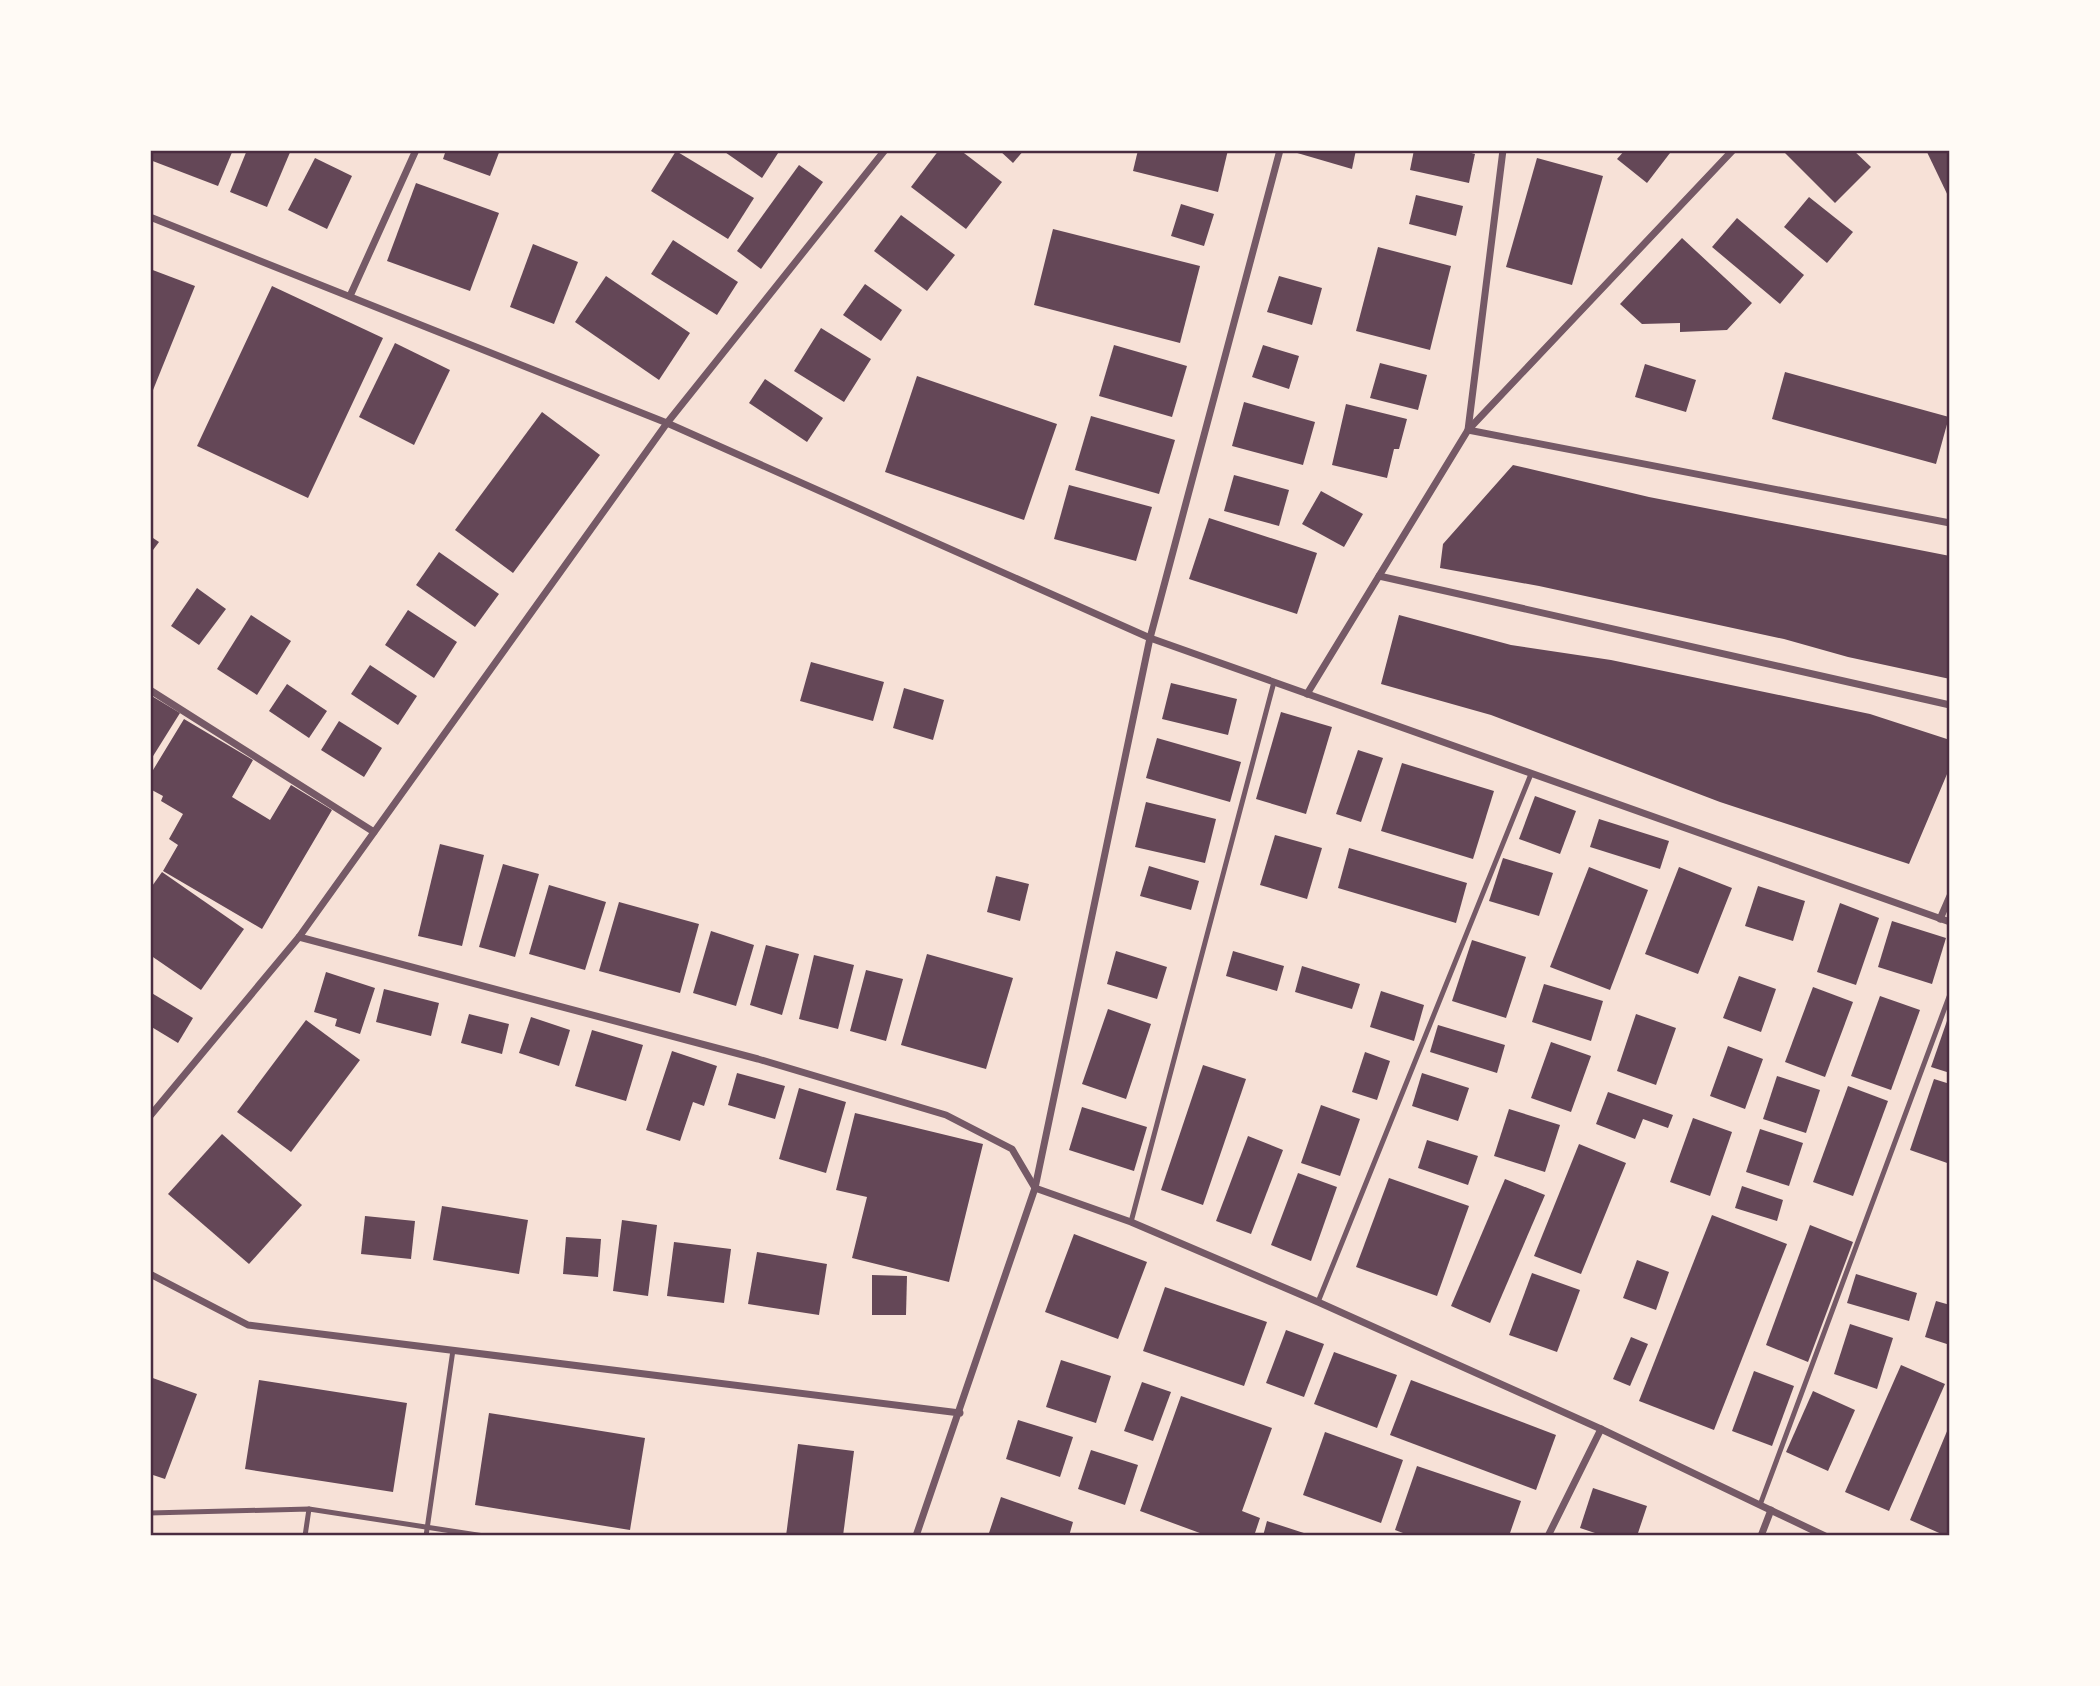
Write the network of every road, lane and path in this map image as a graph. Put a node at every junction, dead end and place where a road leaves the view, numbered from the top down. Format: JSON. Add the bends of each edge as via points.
{"nodes":[{"id":1,"x":416,"y":150,"type":"edge"},
{"id":2,"x":885,"y":150,"type":"edge"},
{"id":3,"x":1280,"y":150,"type":"edge"},
{"id":4,"x":1503,"y":150,"type":"edge"},
{"id":5,"x":1733,"y":150,"type":"edge"},
{"id":6,"x":150,"y":216,"type":"edge"},
{"id":7,"x":350,"y":296,"type":"junction"},
{"id":8,"x":667,"y":423,"type":"junction"},
{"id":9,"x":1468,"y":430,"type":"junction"},
{"id":10,"x":1950,"y":523,"type":"edge"},
{"id":11,"x":1379,"y":576,"type":"junction"},
{"id":12,"x":1150,"y":638,"type":"junction"},
{"id":13,"x":1274,"y":682,"type":"junction"},
{"id":14,"x":150,"y":690,"type":"edge"},
{"id":15,"x":1307,"y":694,"type":"junction"},
{"id":16,"x":1950,"y":705,"type":"edge"},
{"id":17,"x":1531,"y":774,"type":"junction"},
{"id":18,"x":374,"y":832,"type":"junction"},
{"id":19,"x":1950,"y":896,"type":"edge"},
{"id":20,"x":1940,"y":919,"type":"junction"},
{"id":21,"x":1950,"y":922,"type":"edge"},
{"id":22,"x":299,"y":937,"type":"junction"},
{"id":23,"x":1950,"y":994,"type":"edge"},
{"id":24,"x":150,"y":1116,"type":"edge"},
{"id":25,"x":1035,"y":1188,"type":"junction"},
{"id":26,"x":1131,"y":1222,"type":"junction"},
{"id":27,"x":150,"y":1274,"type":"edge"},
{"id":28,"x":1318,"y":1302,"type":"junction"},
{"id":29,"x":453,"y":1350,"type":"junction"},
{"id":30,"x":960,"y":1413,"type":"junction"},
{"id":31,"x":1601,"y":1429,"type":"junction"},
{"id":32,"x":1760,"y":1504,"type":"junction"},
{"id":33,"x":309,"y":1510,"type":"junction"},
{"id":34,"x":1771,"y":1510,"type":"junction"},
{"id":35,"x":151,"y":1514,"type":"edge"},
{"id":36,"x":428,"y":1527,"type":"junction"},
{"id":37,"x":305,"y":1535,"type":"edge"},
{"id":38,"x":426,"y":1535,"type":"edge"},
{"id":39,"x":484,"y":1535,"type":"edge"},
{"id":40,"x":916,"y":1535,"type":"edge"},
{"id":41,"x":1548,"y":1535,"type":"edge"},
{"id":42,"x":1761,"y":1535,"type":"edge"},
{"id":43,"x":1825,"y":1535,"type":"edge"}],
"edges":[{"from":1,"to":7,"type":"street"},
{"from":2,"to":8,"type":"street"},
{"from":3,"to":12,"type":"street"},
{"from":4,"to":9,"type":"street"},
{"from":5,"to":9,"type":"street"},
{"from":6,"to":7,"type":"street"},
{"from":7,"to":8,"type":"street"},
{"from":8,"to":12,"type":"street"},
{"from":8,"to":18,"type":"street"},
{"from":9,"to":10,"type":"street"},
{"from":9,"to":11,"type":"street"},
{"from":11,"to":15,"type":"street"},
{"from":11,"to":16,"type":"street"},
{"from":12,"to":13,"type":"street"},
{"from":12,"to":25,"type":"street"},
{"from":13,"to":15,"type":"street"},
{"from":13,"to":26,"type":"lane"},
{"from":14,"to":18,"type":"street"},
{"from":15,"to":17,"type":"street"},
{"from":17,"to":20,"type":"street"},
{"from":17,"to":28,"type":"lane"},
{"from":18,"to":22,"type":"street"},
{"from":19,"to":20,"type":"street"},
{"from":20,"to":21,"type":"street"},
{"from":22,"to":24,"type":"street"},
{"from":22,"to":25,"type":"street","via":[[758,1059],[946,1115],[1012,1149]]},
{"from":23,"to":32,"type":"lane"},
{"from":25,"to":26,"type":"street"},
{"from":25,"to":30,"type":"street"},
{"from":26,"to":28,"type":"street"},
{"from":27,"to":29,"type":"street","via":[[248,1325]]},
{"from":28,"to":31,"type":"street"},
{"from":29,"to":30,"type":"street"},
{"from":29,"to":36,"type":"lane"},
{"from":30,"to":40,"type":"street"},
{"from":31,"to":32,"type":"street"},
{"from":31,"to":41,"type":"street"},
{"from":32,"to":34,"type":"street"},
{"from":33,"to":35,"type":"lane"},
{"from":33,"to":36,"type":"lane"},
{"from":33,"to":37,"type":"lane"},
{"from":34,"to":42,"type":"street"},
{"from":34,"to":43,"type":"street"},
{"from":36,"to":38,"type":"lane"},
{"from":36,"to":39,"type":"lane"}]}
